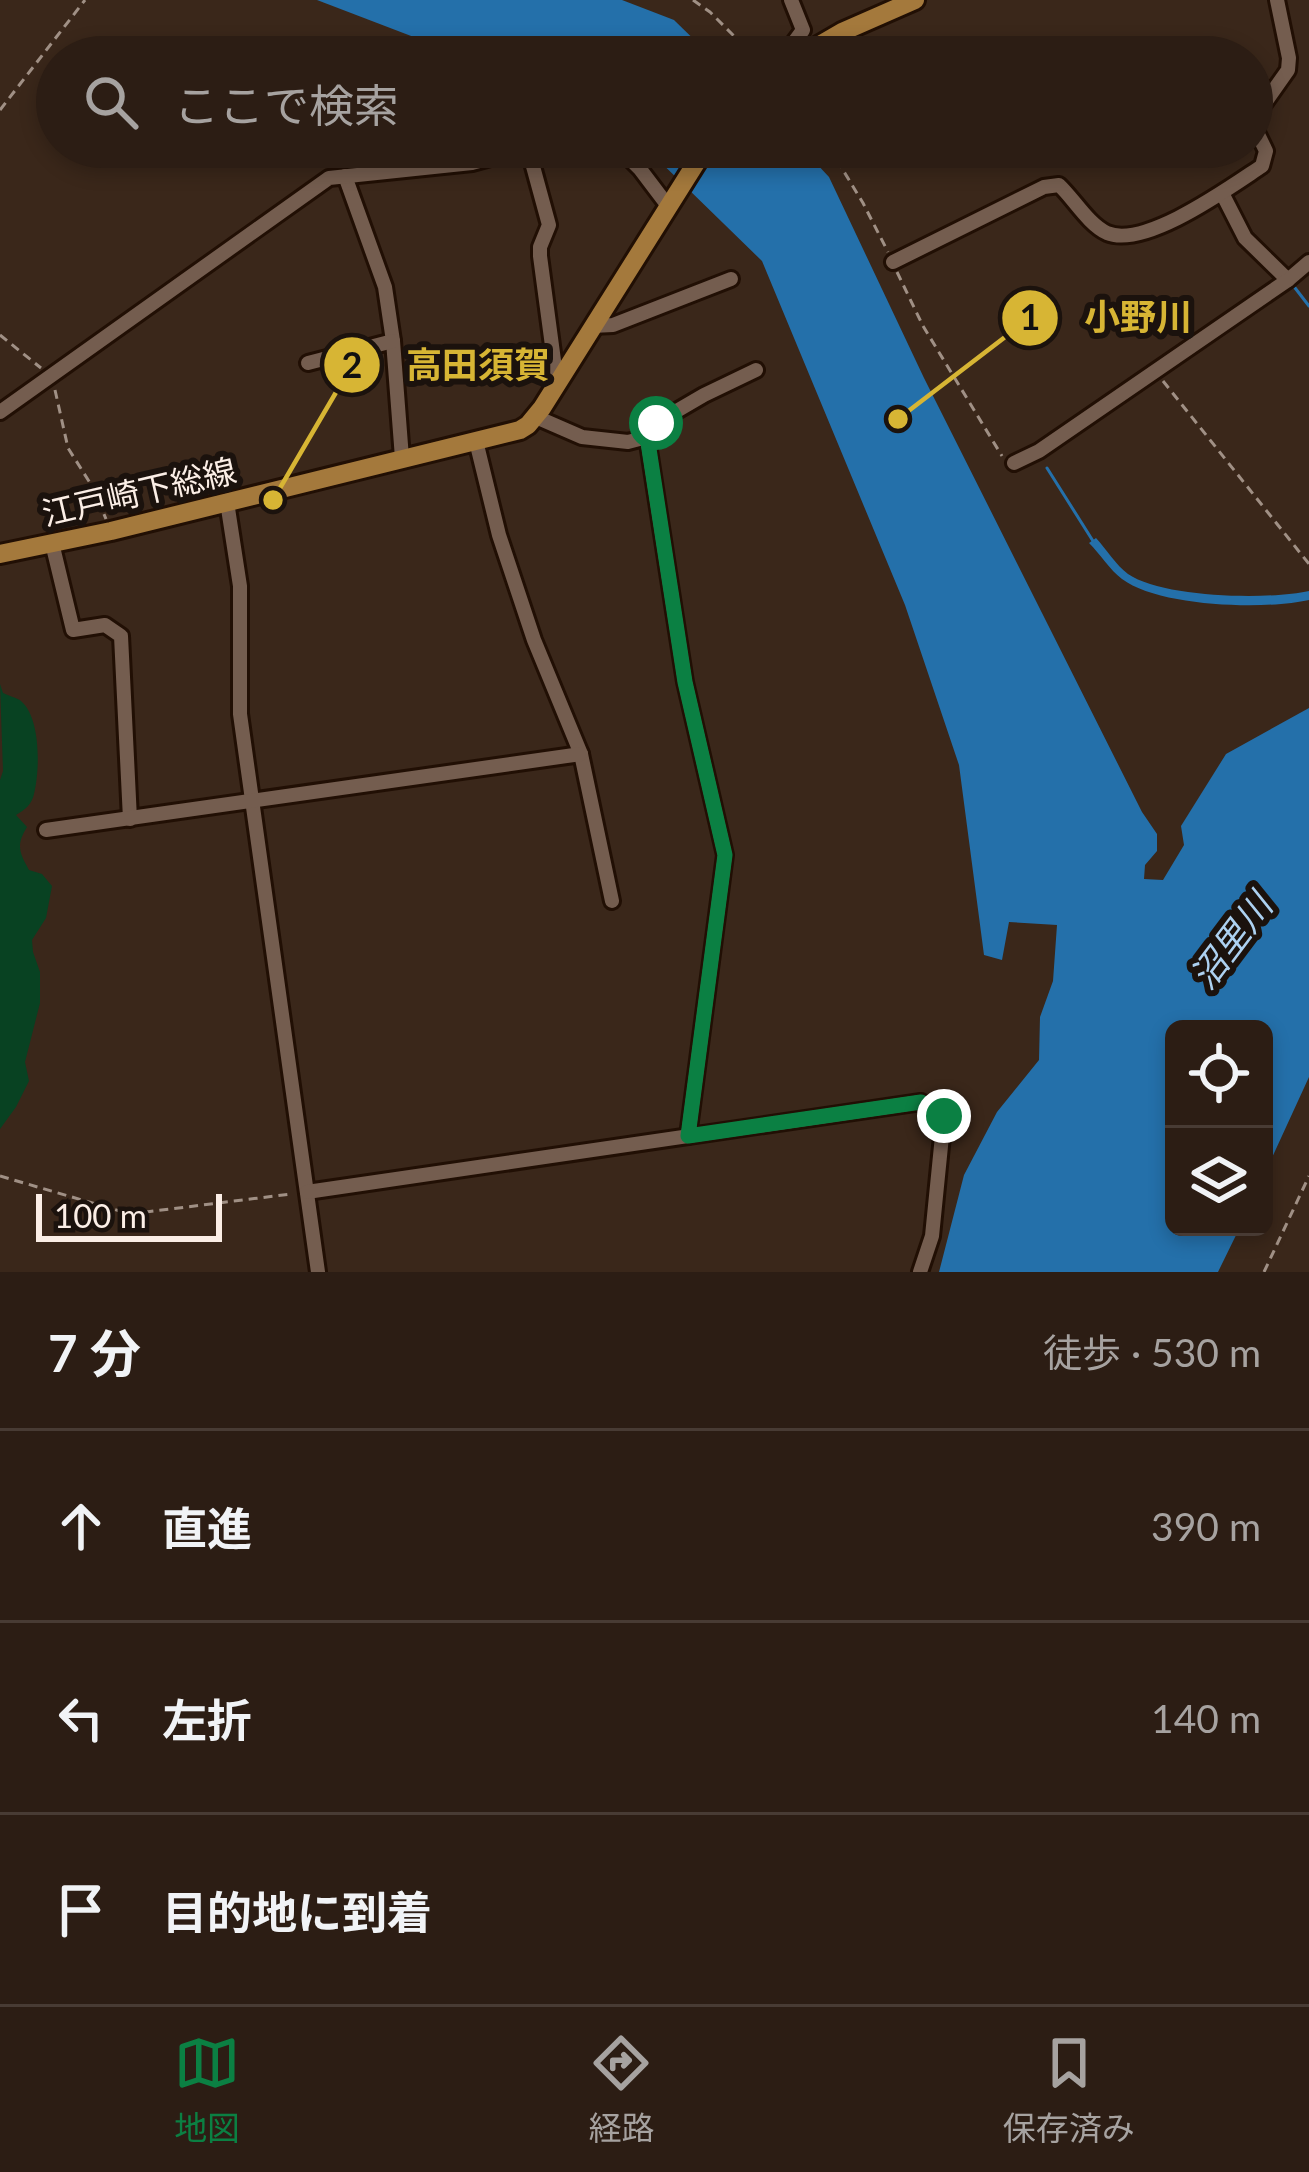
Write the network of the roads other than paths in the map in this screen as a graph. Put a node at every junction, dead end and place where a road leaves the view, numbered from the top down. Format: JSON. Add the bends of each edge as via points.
{"nodes":[{"id":1,"x":790,"y":0,"type":"edge"},
{"id":2,"x":915,"y":0,"type":"edge"},
{"id":3,"x":1277,"y":0,"type":"edge"},
{"id":4,"x":884,"y":6,"type":"edge"},
{"id":5,"x":798,"y":36,"type":"edge"},
{"id":6,"x":835,"y":36,"type":"edge"},
{"id":7,"x":1273,"y":91,"type":"edge"},
{"id":8,"x":423,"y":168,"type":"edge"},
{"id":9,"x":534,"y":168,"type":"edge"},
{"id":10,"x":639,"y":168,"type":"edge"},
{"id":11,"x":692,"y":168,"type":"edge"},
{"id":12,"x":1259,"y":168,"type":"edge"},
{"id":13,"x":345,"y":176,"type":"junction"},
{"id":14,"x":1222,"y":193,"type":"junction"},
{"id":15,"x":670,"y":202,"type":"junction"},
{"id":16,"x":893,"y":262,"type":"road end"},
{"id":17,"x":1309,"y":262,"type":"edge"},
{"id":18,"x":731,"y":279,"type":"dead end"},
{"id":19,"x":1288,"y":280,"type":"junction"},
{"id":20,"x":592,"y":326,"type":"junction"},
{"id":21,"x":393,"y":341,"type":"junction"},
{"id":22,"x":308,"y":363,"type":"dead end"},
{"id":23,"x":756,"y":370,"type":"dead end"},
{"id":24,"x":557,"y":383,"type":"junction"},
{"id":25,"x":0,"y":412,"type":"edge"},
{"id":26,"x":536,"y":417,"type":"junction"},
{"id":27,"x":647,"y":436,"type":"junction"},
{"id":28,"x":476,"y":441,"type":"junction"},
{"id":29,"x":402,"y":458,"type":"junction"},
{"id":30,"x":1014,"y":463,"type":"road end"},
{"id":31,"x":227,"y":502,"type":"junction"},
{"id":32,"x":52,"y":543,"type":"junction"},
{"id":33,"x":0,"y":554,"type":"edge"},
{"id":34,"x":580,"y":754,"type":"junction"},
{"id":35,"x":253,"y":801,"type":"junction"},
{"id":36,"x":130,"y":819,"type":"junction"},
{"id":37,"x":46,"y":830,"type":"dead end"},
{"id":38,"x":612,"y":901,"type":"dead end"},
{"id":39,"x":688,"y":1136,"type":"junction"},
{"id":40,"x":307,"y":1192,"type":"junction"},
{"id":41,"x":318,"y":1272,"type":"edge"},
{"id":42,"x":920,"y":1272,"type":"edge"}],
"edges":[{"from":1,"to":5,"type":"street"},
{"from":2,"to":4,"type":"main road"},
{"from":3,"to":7,"type":"street","via":[[1289,58]]},
{"from":4,"to":6,"type":"main road"},
{"from":8,"to":13,"type":"street"},
{"from":9,"to":24,"type":"street","via":[[549,225],[540,256]]},
{"from":10,"to":15,"type":"street"},
{"from":11,"to":15,"type":"main road"},
{"from":12,"to":14,"type":"street"},
{"from":13,"to":21,"type":"street","via":[[385,287]]},
{"from":13,"to":25,"type":"street","via":[[329,178]]},
{"from":14,"to":16,"type":"street","via":[[1150,232],[1110,235],[1059,185],[1044,187]]},
{"from":14,"to":19,"type":"street","via":[[1246,238]]},
{"from":15,"to":20,"type":"main road"},
{"from":17,"to":19,"type":"street"},
{"from":18,"to":20,"type":"street"},
{"from":19,"to":30,"type":"street"},
{"from":20,"to":24,"type":"main road"},
{"from":21,"to":22,"type":"street"},
{"from":21,"to":29,"type":"street"},
{"from":23,"to":27,"type":"street","via":[[656,423]]},
{"from":24,"to":26,"type":"main road"},
{"from":26,"to":27,"type":"street","via":[[582,437]]},
{"from":26,"to":28,"type":"main road","name":"江戸崎下総線","via":[[520,430]]},
{"from":27,"to":39,"type":"street","via":[[685,682],[725,855]]},
{"from":28,"to":29,"type":"main road","name":"江戸崎下総線"},
{"from":28,"to":34,"type":"street","via":[[526,619]]},
{"from":29,"to":31,"type":"main road","name":"江戸崎下総線"},
{"from":31,"to":32,"type":"main road","name":"江戸崎下総線"},
{"from":31,"to":35,"type":"street"},
{"from":32,"to":33,"type":"main road","name":"江戸崎下総線"},
{"from":32,"to":36,"type":"street","via":[[74,630],[105,625],[121,636]]},
{"from":34,"to":35,"type":"street"},
{"from":34,"to":38,"type":"street"},
{"from":35,"to":36,"type":"street"},
{"from":35,"to":40,"type":"street"},
{"from":36,"to":37,"type":"street"},
{"from":39,"to":40,"type":"street"},
{"from":39,"to":42,"type":"street","via":[[921,1102],[944,1116],[932,1236]]},
{"from":40,"to":41,"type":"street"}]}
